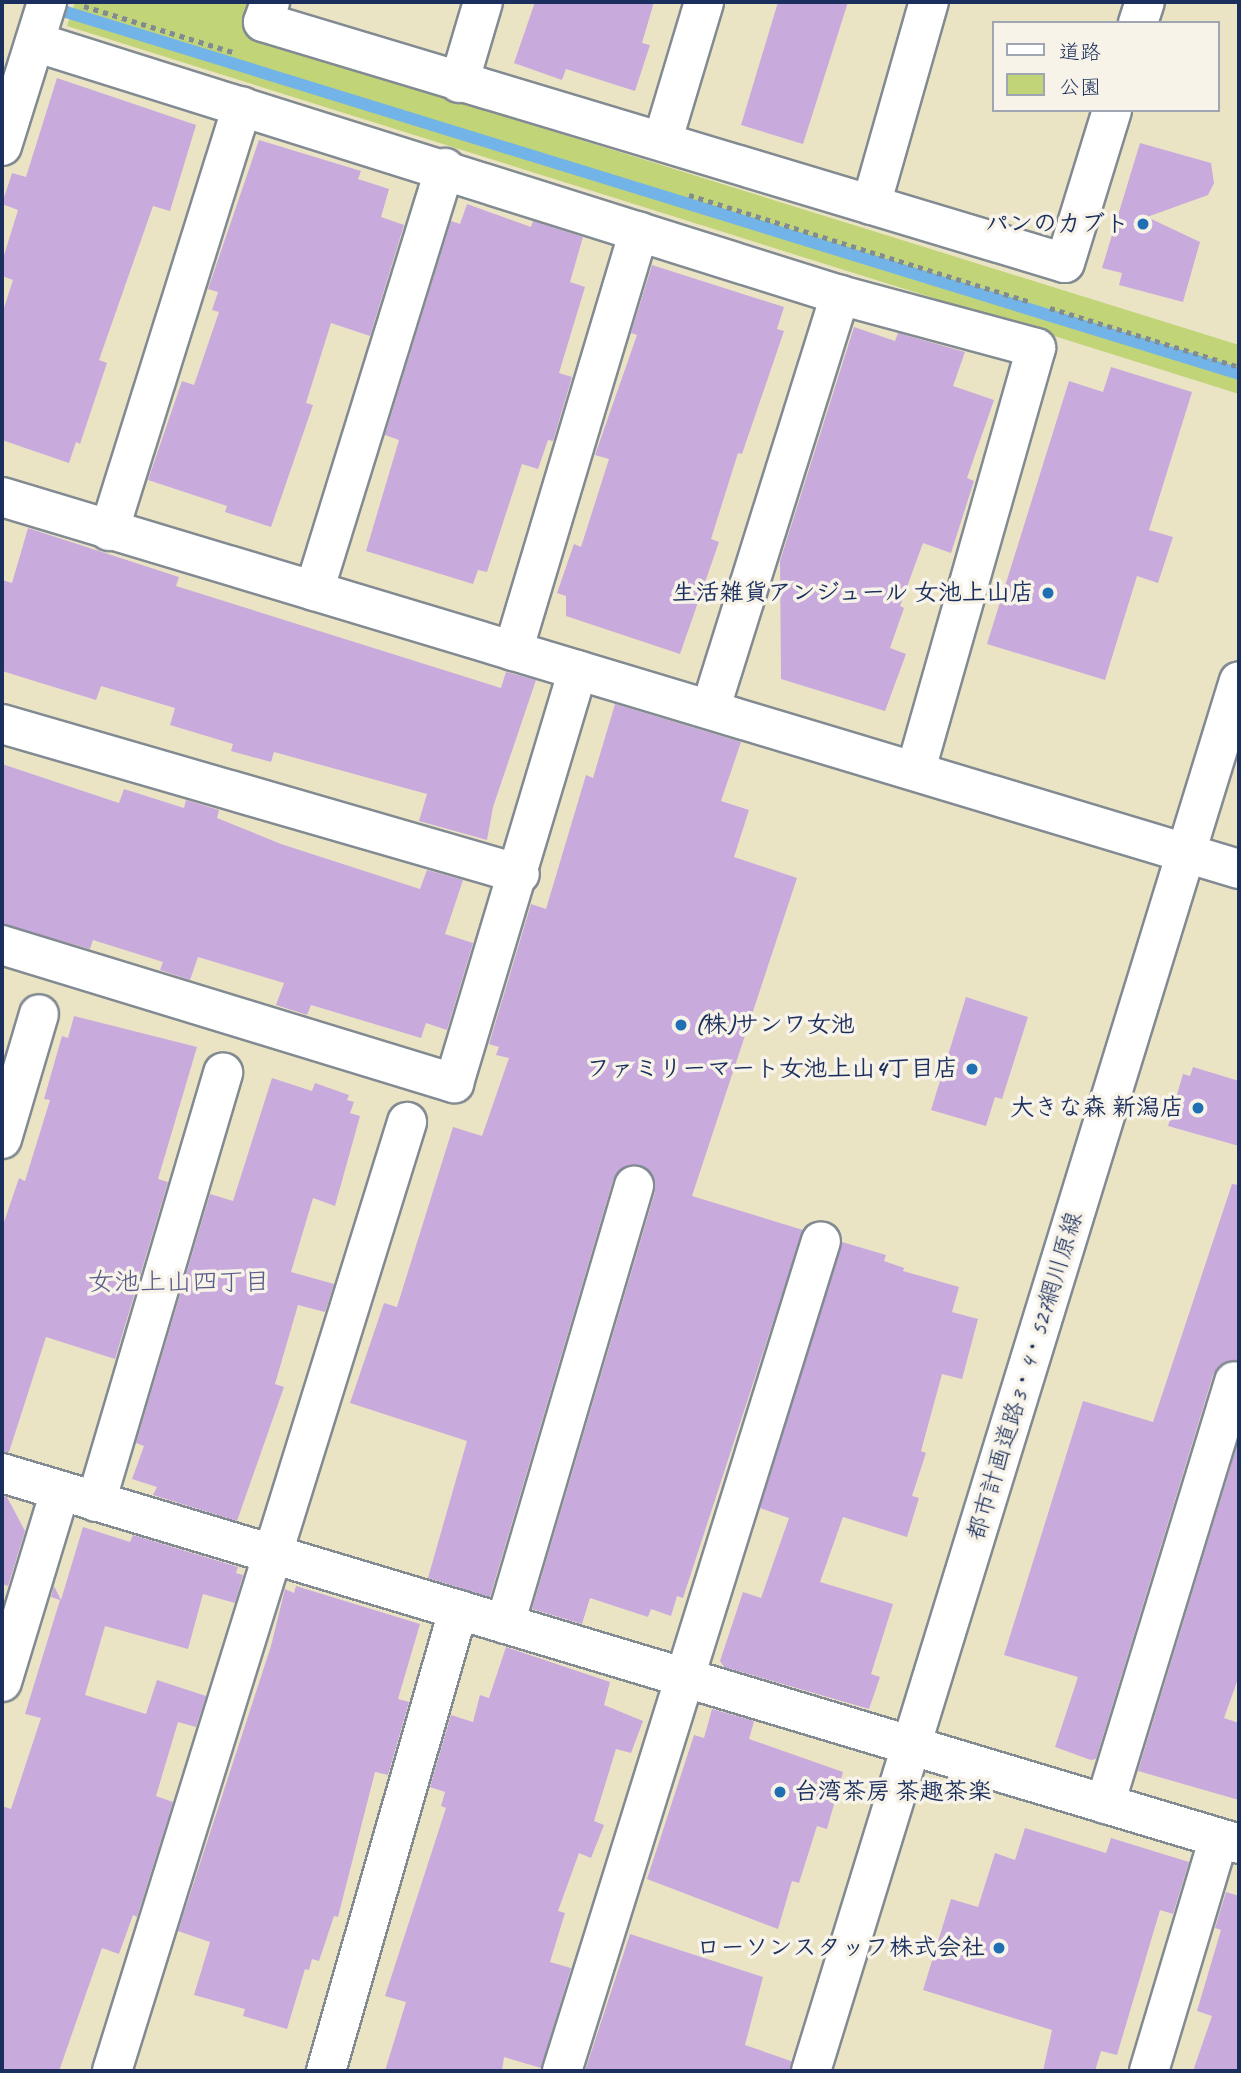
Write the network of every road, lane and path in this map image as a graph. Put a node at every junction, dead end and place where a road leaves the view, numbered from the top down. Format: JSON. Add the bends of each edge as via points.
{"nodes":[{"id":1,"x":270,"y":2,"type":"edge"},
{"id":2,"x":483,"y":2,"type":"edge"},
{"id":3,"x":704,"y":2,"type":"edge"},
{"id":4,"x":929,"y":2,"type":"edge"},
{"id":5,"x":1145,"y":2,"type":"edge"},
{"id":6,"x":1139,"y":21,"type":"edge"},
{"id":7,"x":40,"y":22,"type":"edge"},
{"id":8,"x":459,"y":83,"type":"junction"},
{"id":9,"x":242,"y":106,"type":"junction"},
{"id":10,"x":1111,"y":112,"type":"edge"},
{"id":11,"x":663,"y":139,"type":"junction"},
{"id":12,"x":2,"y":146,"type":"edge"},
{"id":13,"x":445,"y":168,"type":"junction"},
{"id":14,"x":871,"y":205,"type":"junction"},
{"id":15,"x":639,"y":231,"type":"junction"},
{"id":16,"x":840,"y":295,"type":"junction"},
{"id":17,"x":2,"y":497,"type":"edge"},
{"id":18,"x":109,"y":531,"type":"junction"},
{"id":19,"x":314,"y":591,"type":"junction"},
{"id":20,"x":513,"y":651,"type":"junction"},
{"id":21,"x":578,"y":670,"type":"junction"},
{"id":22,"x":1239,"y":681,"type":"edge"},
{"id":23,"x":711,"y":707,"type":"junction"},
{"id":24,"x":2,"y":724,"type":"edge"},
{"id":25,"x":916,"y":769,"type":"junction"},
{"id":26,"x":1187,"y":852,"type":"junction"},
{"id":27,"x":1239,"y":869,"type":"edge"},
{"id":28,"x":520,"y":874,"type":"junction"},
{"id":29,"x":2,"y":945,"type":"edge"},
{"id":30,"x":39,"y":1014,"type":"dead end"},
{"id":31,"x":223,"y":1072,"type":"dead end"},
{"id":32,"x":407,"y":1122,"type":"dead end"},
{"id":33,"x":2,"y":1139,"type":"edge"},
{"id":34,"x":634,"y":1186,"type":"dead end"},
{"id":35,"x":821,"y":1241,"type":"dead end"},
{"id":36,"x":1234,"y":1381,"type":"dead end"},
{"id":37,"x":2,"y":1473,"type":"edge"},
{"id":38,"x":60,"y":1491,"type":"junction"},
{"id":39,"x":96,"y":1502,"type":"junction"},
{"id":40,"x":270,"y":1554,"type":"junction"},
{"id":41,"x":458,"y":1610,"type":"junction"},
{"id":42,"x":505,"y":1624,"type":"junction"},
{"id":43,"x":682,"y":1677,"type":"junction"},
{"id":44,"x":2,"y":1682,"type":"edge"},
{"id":45,"x":911,"y":1746,"type":"junction"},
{"id":46,"x":1105,"y":1804,"type":"junction"},
{"id":47,"x":1229,"y":1841,"type":"edge"},
{"id":48,"x":112,"y":2071,"type":"edge"},
{"id":49,"x":326,"y":2071,"type":"edge"},
{"id":50,"x":562,"y":2071,"type":"edge"},
{"id":51,"x":811,"y":2071,"type":"edge"},
{"id":52,"x":1149,"y":2071,"type":"edge"}],
"edges":[{"from":1,"to":8,"type":"street","via":[[263,22]]},
{"from":2,"to":8,"type":"street"},
{"from":3,"to":11,"type":"street"},
{"from":4,"to":14,"type":"street"},
{"from":5,"to":6,"type":"street"},
{"from":7,"to":9,"type":"street"},
{"from":7,"to":12,"type":"street"},
{"from":8,"to":11,"type":"street"},
{"from":9,"to":13,"type":"street"},
{"from":9,"to":18,"type":"street"},
{"from":10,"to":14,"type":"street","via":[[1065,263]]},
{"from":11,"to":14,"type":"street"},
{"from":13,"to":15,"type":"street"},
{"from":13,"to":19,"type":"street"},
{"from":15,"to":16,"type":"street"},
{"from":15,"to":20,"type":"street"},
{"from":16,"to":23,"type":"street"},
{"from":16,"to":25,"type":"street","via":[[1036,348]]},
{"from":17,"to":18,"type":"street"},
{"from":18,"to":19,"type":"street"},
{"from":19,"to":20,"type":"street"},
{"from":20,"to":21,"type":"street"},
{"from":21,"to":23,"type":"street"},
{"from":21,"to":28,"type":"street"},
{"from":22,"to":26,"type":"street","name":"都市計画道路3・4・527網川原線"},
{"from":23,"to":25,"type":"street"},
{"from":24,"to":28,"type":"street"},
{"from":25,"to":26,"type":"street"},
{"from":26,"to":27,"type":"street"},
{"from":26,"to":45,"type":"street","name":"都市計画道路3・4・527網川原線"},
{"from":28,"to":29,"type":"street","via":[[454,1083]]},
{"from":30,"to":33,"type":"street"},
{"from":31,"to":39,"type":"street"},
{"from":32,"to":40,"type":"street"},
{"from":34,"to":42,"type":"street"},
{"from":35,"to":43,"type":"street"},
{"from":36,"to":46,"type":"street"},
{"from":37,"to":38,"type":"street"},
{"from":38,"to":39,"type":"street"},
{"from":38,"to":44,"type":"street"},
{"from":39,"to":40,"type":"street"},
{"from":40,"to":41,"type":"street"},
{"from":40,"to":48,"type":"street"},
{"from":41,"to":42,"type":"street"},
{"from":41,"to":49,"type":"street"},
{"from":42,"to":43,"type":"street"},
{"from":43,"to":45,"type":"street"},
{"from":43,"to":50,"type":"street"},
{"from":45,"to":46,"type":"street"},
{"from":45,"to":51,"type":"street","name":"都市計画道路3・4・527網川原線"},
{"from":46,"to":47,"type":"street"},
{"from":47,"to":52,"type":"street"}]}
